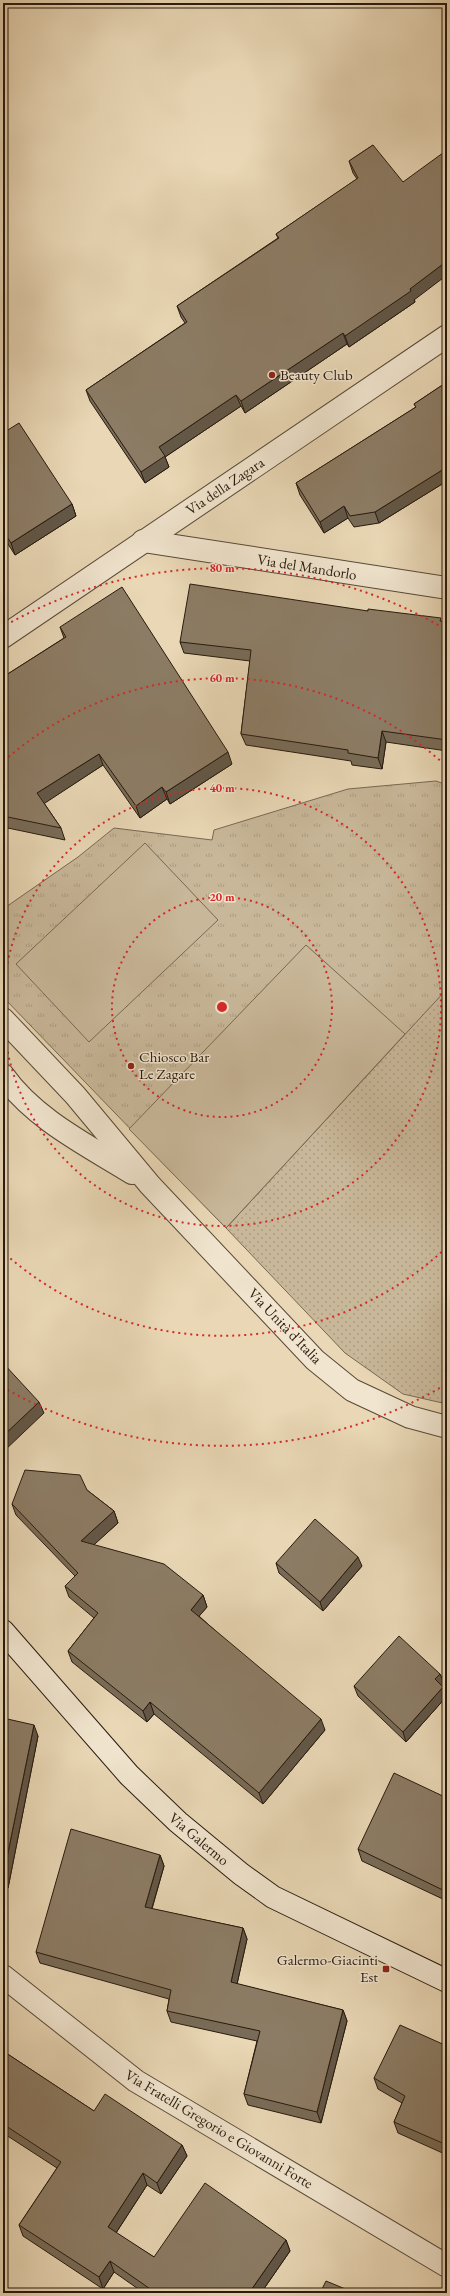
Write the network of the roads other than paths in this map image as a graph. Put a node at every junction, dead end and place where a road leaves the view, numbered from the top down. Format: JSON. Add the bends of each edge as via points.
{"nodes":[{"id":1,"x":447,"y":336,"type":"edge"},
{"id":2,"x":143,"y":541,"type":"junction"},
{"id":3,"x":447,"y":588,"type":"edge"},
{"id":4,"x":3,"y":637,"type":"edge"},
{"id":5,"x":3,"y":1019,"type":"edge"},
{"id":6,"x":3,"y":1075,"type":"edge"},
{"id":7,"x":75,"y":1095,"type":"junction"},
{"id":8,"x":52,"y":1123,"type":"junction"},
{"id":9,"x":150,"y":1185,"type":"junction"},
{"id":10,"x":447,"y":1426,"type":"edge"},
{"id":11,"x":3,"y":1631,"type":"edge"},
{"id":12,"x":3,"y":1976,"type":"edge"},
{"id":13,"x":447,"y":1981,"type":"edge"},
{"id":14,"x":447,"y":2266,"type":"edge"}],
"edges":[{"from":1,"to":2,"type":"street","name":"Via della Zagara"},
{"from":2,"to":3,"type":"street","name":"Via del Mandorlo"},
{"from":2,"to":4,"type":"street","name":"Via della Zagara"},
{"from":5,"to":7,"type":"street"},
{"from":6,"to":8,"type":"street"},
{"from":7,"to":8,"type":"street","via":[[76,1109],[67,1121]]},
{"from":7,"to":9,"type":"street"},
{"from":8,"to":9,"type":"street"},
{"from":9,"to":10,"type":"street","name":"Via Unità d'Italia","via":[[315,1360],[352,1390],[410,1417]]},
{"from":11,"to":13,"type":"street","name":"Via Galermo","via":[[129,1775],[178,1822],[241,1874],[273,1897]]},
{"from":12,"to":14,"type":"street","name":"Via Fratelli Gregorio e Giovanni Forte","via":[[136,2081]]}]}
